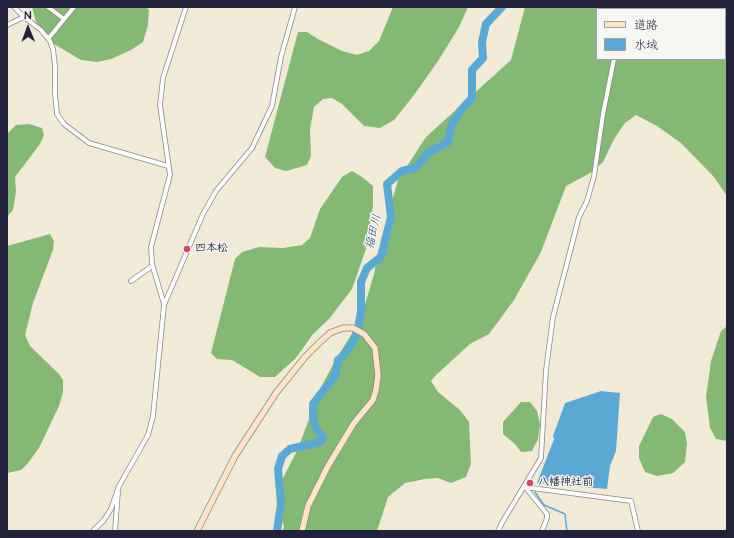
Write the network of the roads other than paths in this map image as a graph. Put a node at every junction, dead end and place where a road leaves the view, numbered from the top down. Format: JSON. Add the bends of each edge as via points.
{"nodes":[{"id":1,"x":14,"y":7,"type":"edge"},
{"id":2,"x":48,"y":7,"type":"edge"},
{"id":3,"x":74,"y":7,"type":"edge"},
{"id":4,"x":186,"y":7,"type":"edge"},
{"id":5,"x":295,"y":7,"type":"edge"},
{"id":6,"x":24,"y":17,"type":"junction"},
{"id":7,"x":64,"y":19,"type":"junction"},
{"id":8,"x":7,"y":25,"type":"edge"},
{"id":9,"x":48,"y":39,"type":"junction"},
{"id":10,"x":614,"y":60,"type":"edge"},
{"id":11,"x":168,"y":166,"type":"junction"},
{"id":12,"x":152,"y":266,"type":"junction"},
{"id":13,"x":131,"y":281,"type":"dead end"},
{"id":14,"x":164,"y":305,"type":"junction"},
{"id":15,"x":118,"y":486,"type":"junction"},
{"id":16,"x":524,"y":487,"type":"junction"},
{"id":17,"x":93,"y":531,"type":"edge"},
{"id":18,"x":115,"y":531,"type":"edge"},
{"id":19,"x":197,"y":531,"type":"edge"},
{"id":20,"x":302,"y":531,"type":"edge"},
{"id":21,"x":498,"y":531,"type":"edge"},
{"id":22,"x":542,"y":531,"type":"edge"},
{"id":23,"x":638,"y":531,"type":"edge"}],
"edges":[{"from":1,"to":6,"type":"street"},
{"from":2,"to":7,"type":"street"},
{"from":3,"to":7,"type":"street"},
{"from":4,"to":11,"type":"street","via":[[163,78],[160,105]]},
{"from":5,"to":14,"type":"street","via":[[281,57],[272,106],[252,148],[216,191],[203,214]]},
{"from":6,"to":8,"type":"street"},
{"from":6,"to":9,"type":"street"},
{"from":7,"to":9,"type":"street"},
{"from":9,"to":11,"type":"street","via":[[53,49],[57,114],[64,124],[89,143]]},
{"from":10,"to":16,"type":"street","via":[[594,176],[587,201],[579,217],[552,317],[541,458]]},
{"from":11,"to":12,"type":"street","via":[[170,176],[152,247]]},
{"from":12,"to":13,"type":"street"},
{"from":12,"to":14,"type":"street"},
{"from":14,"to":15,"type":"street","via":[[153,416],[148,435]]},
{"from":15,"to":17,"type":"street","via":[[111,509]]},
{"from":15,"to":18,"type":"street"},
{"from":16,"to":21,"type":"street"},
{"from":16,"to":22,"type":"street","via":[[547,514]]},
{"from":16,"to":23,"type":"street","via":[[631,501]]},
{"from":19,"to":20,"type":"street","via":[[235,456],[276,393],[319,342],[330,333],[352,328],[360,331],[375,348],[378,375],[376,390],[373,400],[354,423],[328,466],[308,506]]}]}
